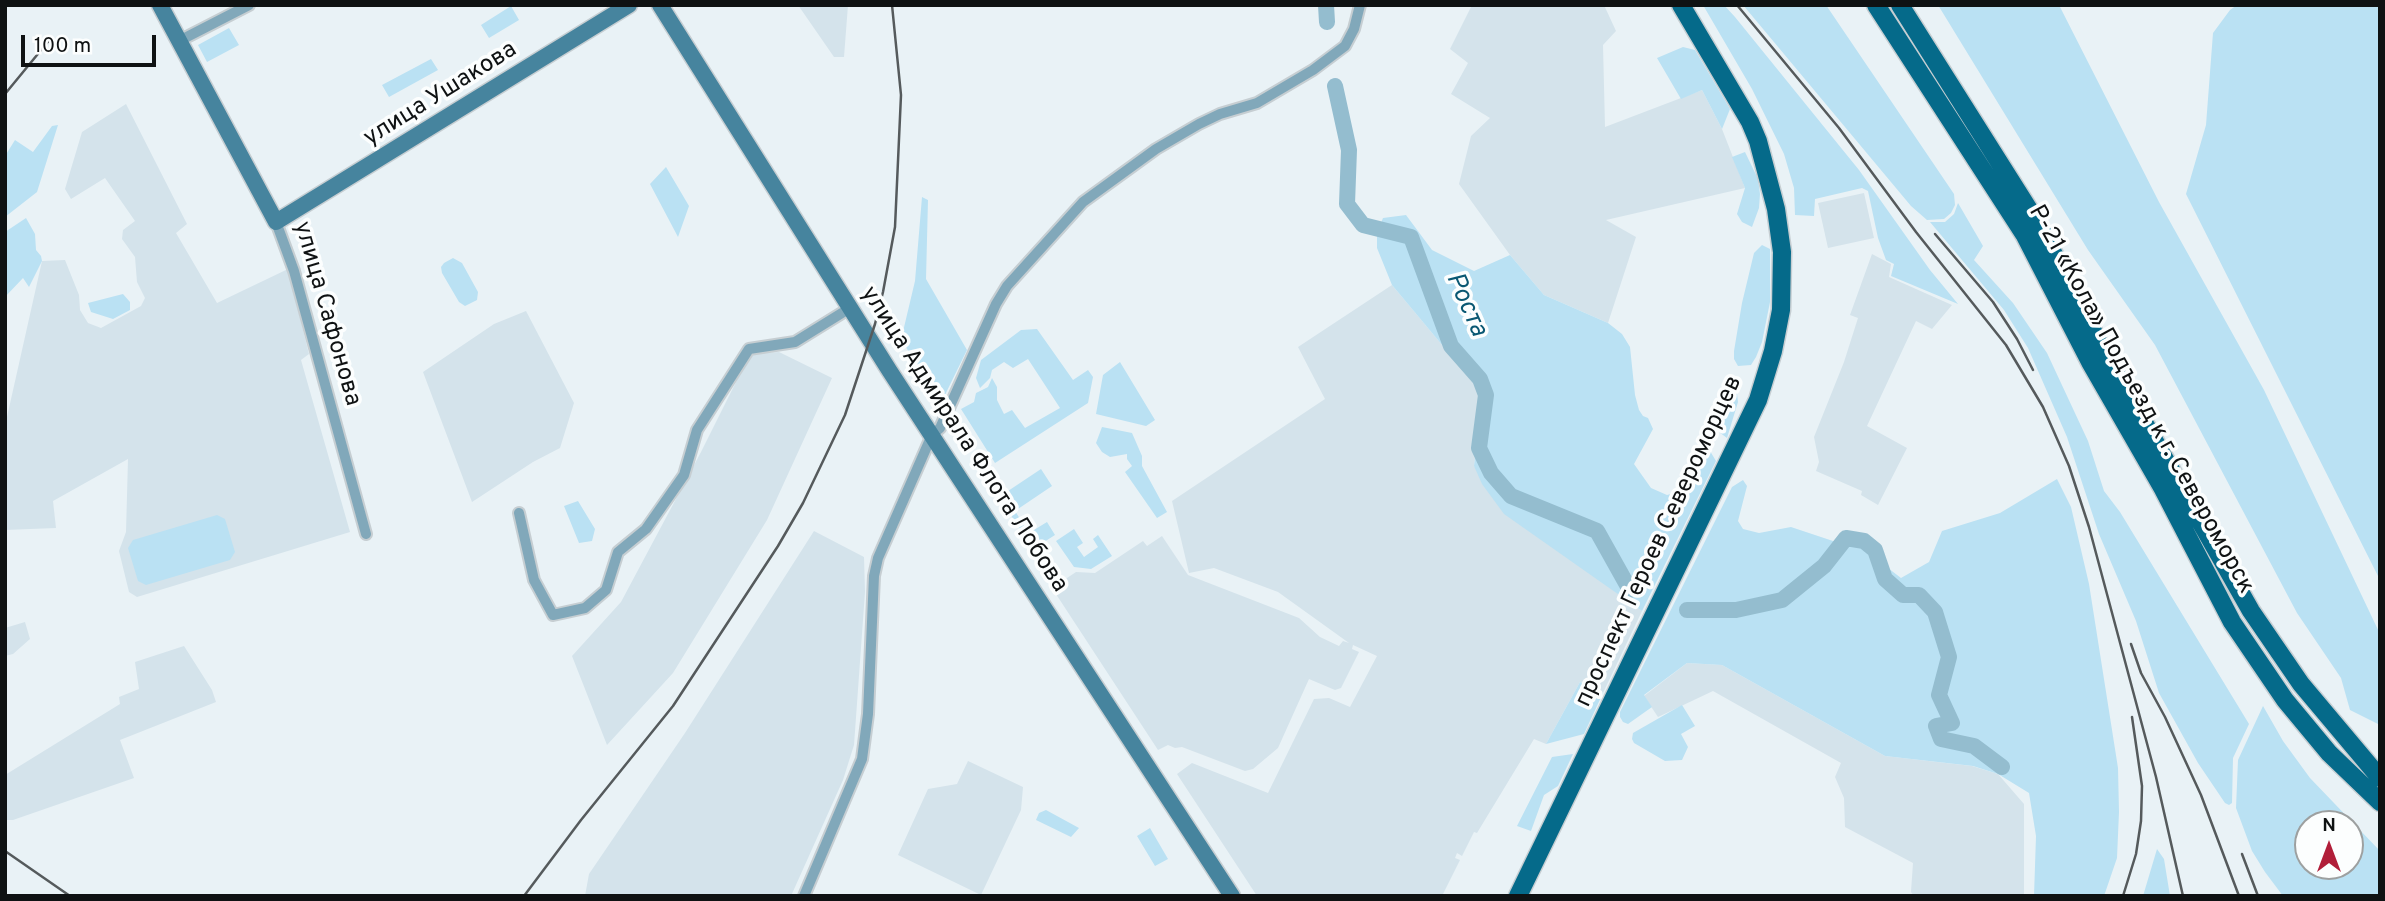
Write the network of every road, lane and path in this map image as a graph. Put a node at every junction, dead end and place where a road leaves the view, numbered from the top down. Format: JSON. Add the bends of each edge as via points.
{"nodes":[{"id":1,"x":160,"y":5,"type":"edge"},
{"id":2,"x":249,"y":5,"type":"edge"},
{"id":3,"x":629,"y":5,"type":"edge"},
{"id":4,"x":660,"y":5,"type":"edge"},
{"id":5,"x":1360,"y":5,"type":"edge"},
{"id":6,"x":1681,"y":5,"type":"edge"},
{"id":7,"x":1876,"y":5,"type":"edge"},
{"id":8,"x":1900,"y":5,"type":"edge"},
{"id":9,"x":179,"y":41,"type":"junction"},
{"id":10,"x":276,"y":222,"type":"junction"},
{"id":11,"x":850,"y":308,"type":"junction"},
{"id":12,"x":932,"y":435,"type":"junction"},
{"id":13,"x":519,"y":513,"type":"dead end"},
{"id":14,"x":366,"y":534,"type":"dead end"},
{"id":15,"x":2380,"y":778,"type":"edge"},
{"id":16,"x":2380,"y":802,"type":"edge"},
{"id":17,"x":804,"y":896,"type":"edge"},
{"id":18,"x":1232,"y":896,"type":"edge"},
{"id":19,"x":1518,"y":896,"type":"edge"}],
"edges":[{"from":1,"to":9,"type":"street","name":"улица Сафонова"},
{"from":2,"to":9,"type":"street"},
{"from":3,"to":10,"type":"street","name":"улица Ушакова"},
{"from":4,"to":11,"type":"street","name":"улица Адмирала Флота Лобова"},
{"from":5,"to":12,"type":"street","via":[[1345,46],[1313,70],[1257,103],[1199,124],[1083,202],[1007,286],[940,428]]},
{"from":6,"to":19,"type":"main road","name":"проспект Героев Североморцев","via":[[1758,141],[1782,252],[1781,310],[1758,400]]},
{"from":7,"to":16,"type":"main road","name":"Р-21 «Кола» Подъезд к г. Североморск","via":[[2024,234],[2232,622],[2285,700],[2329,753]]},
{"from":8,"to":15,"type":"main road","name":"Р-21 «Кола» Подъезд к г. Североморск","via":[[2040,227],[2100,345],[2251,611],[2301,684]]},
{"from":9,"to":10,"type":"street","name":"улица Сафонова"},
{"from":10,"to":14,"type":"street","name":"улица Сафонова","via":[[294,271]]},
{"from":11,"to":12,"type":"street","name":"улица Адмирала Флота Лобова"},
{"from":11,"to":13,"type":"street","via":[[795,342],[749,349],[697,430],[684,475],[646,529],[618,552],[606,590],[585,608],[553,615],[534,580]]},
{"from":12,"to":17,"type":"street","via":[[874,576],[862,759]]},
{"from":12,"to":18,"type":"street","name":"улица Адмирала Флота Лобова"}]}
